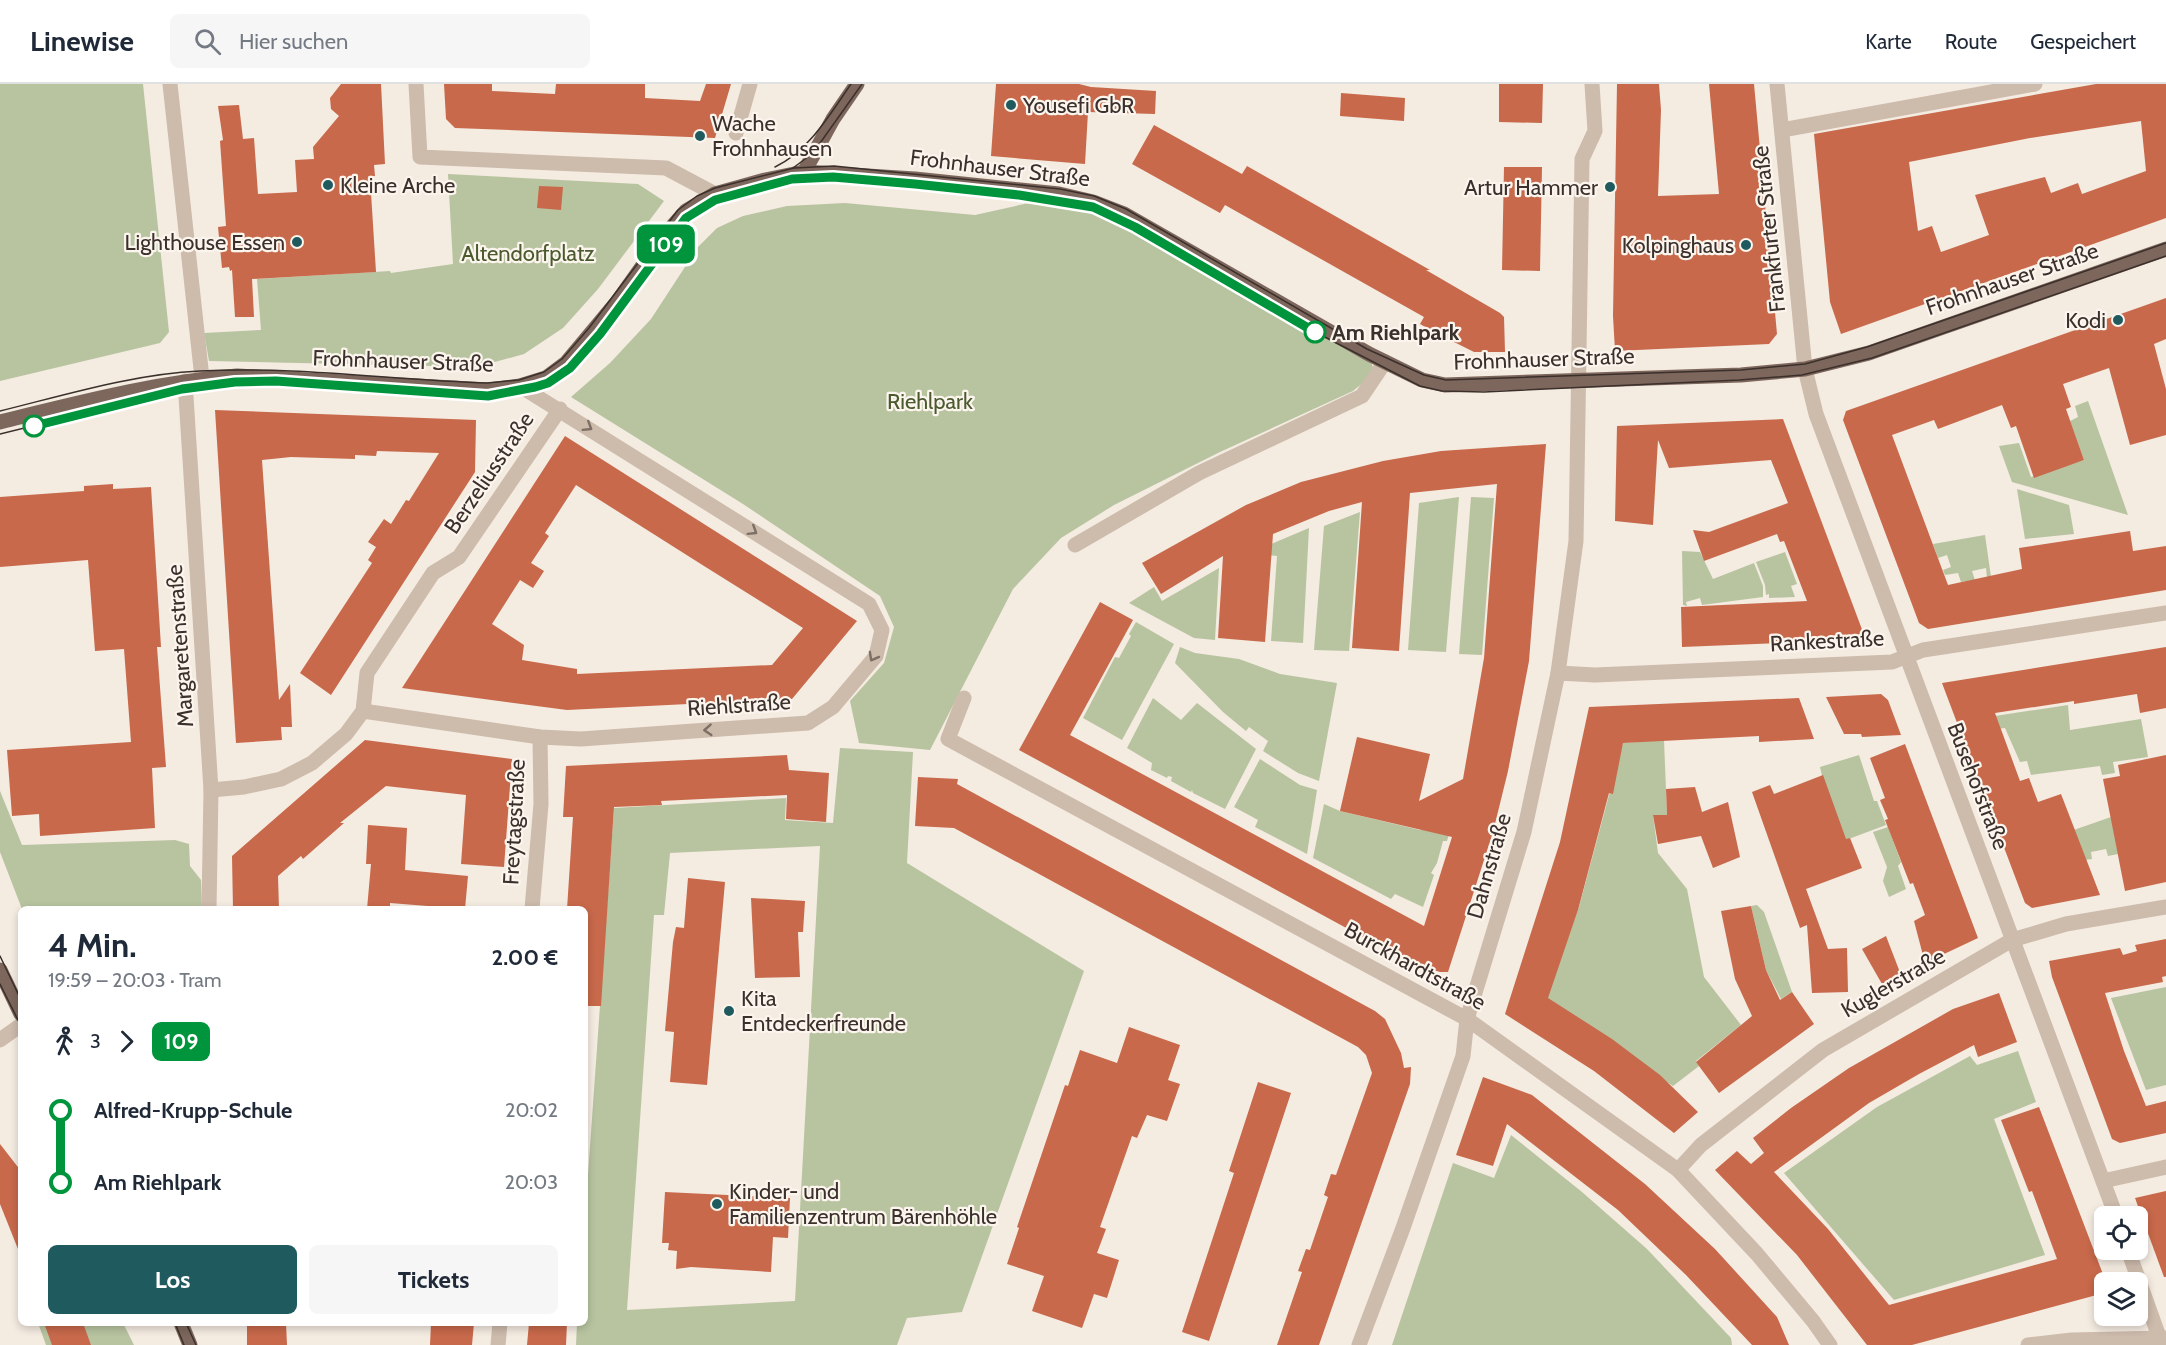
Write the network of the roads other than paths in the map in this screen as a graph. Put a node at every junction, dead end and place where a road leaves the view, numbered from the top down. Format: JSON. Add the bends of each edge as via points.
{"nodes":[{"id":1,"x":170,"y":84,"type":"edge"},
{"id":2,"x":416,"y":84,"type":"edge"},
{"id":3,"x":750,"y":84,"type":"edge"},
{"id":4,"x":857,"y":84,"type":"edge"},
{"id":5,"x":1592,"y":84,"type":"edge"},
{"id":6,"x":1777,"y":84,"type":"edge"},
{"id":7,"x":2035,"y":84,"type":"edge"},
{"id":8,"x":1782,"y":130,"type":"junction"},
{"id":9,"x":736,"y":133,"type":"dead end"},
{"id":10,"x":804,"y":172,"type":"junction"},
{"id":11,"x":715,"y":194,"type":"junction"},
{"id":12,"x":2166,"y":249,"type":"edge"},
{"id":13,"x":1385,"y":362,"type":"junction"},
{"id":14,"x":1805,"y":369,"type":"junction"},
{"id":15,"x":202,"y":378,"type":"junction"},
{"id":16,"x":186,"y":381,"type":"junction"},
{"id":17,"x":1578,"y":381,"type":"junction"},
{"id":18,"x":520,"y":386,"type":"junction"},
{"id":19,"x":560,"y":409,"type":"junction"},
{"id":20,"x":0,"y":422,"type":"edge"},
{"id":21,"x":1075,"y":545,"type":"dead end"},
{"id":22,"x":2166,"y":613,"type":"edge"},
{"id":23,"x":1905,"y":657,"type":"junction"},
{"id":24,"x":1558,"y":673,"type":"junction"},
{"id":25,"x":964,"y":698,"type":"dead end"},
{"id":26,"x":363,"y":711,"type":"junction"},
{"id":27,"x":540,"y":737,"type":"junction"},
{"id":28,"x":211,"y":790,"type":"junction"},
{"id":29,"x":209,"y":906,"type":"edge"},
{"id":30,"x":532,"y":906,"type":"edge"},
{"id":31,"x":2166,"y":907,"type":"edge"},
{"id":32,"x":2012,"y":940,"type":"junction"},
{"id":33,"x":0,"y":970,"type":"edge"},
{"id":34,"x":18,"y":1008,"type":"edge"},
{"id":35,"x":1467,"y":1019,"type":"junction"},
{"id":36,"x":18,"y":1027,"type":"edge"},
{"id":37,"x":0,"y":1040,"type":"edge"},
{"id":38,"x":2166,"y":1167,"type":"edge"},
{"id":39,"x":1678,"y":1170,"type":"junction"},
{"id":40,"x":2103,"y":1181,"type":"junction"},
{"id":41,"x":2112,"y":1206,"type":"edge"},
{"id":42,"x":2132,"y":1260,"type":"edge"},
{"id":43,"x":182,"y":1326,"type":"edge"},
{"id":44,"x":500,"y":1326,"type":"edge"},
{"id":45,"x":2162,"y":1340,"type":"edge"},
{"id":46,"x":190,"y":1345,"type":"edge"},
{"id":47,"x":498,"y":1345,"type":"edge"},
{"id":48,"x":1359,"y":1345,"type":"edge"},
{"id":49,"x":1830,"y":1345,"type":"edge"},
{"id":50,"x":2028,"y":1345,"type":"edge"}],
"edges":[{"from":1,"to":15,"type":"street"},
{"from":2,"to":11,"type":"street","via":[[420,157],[666,168]]},
{"from":3,"to":9,"type":"street"},
{"from":4,"to":10,"type":"main road"},
{"from":5,"to":17,"type":"street","name":"Dahnstraße","via":[[1595,131],[1582,159]]},
{"from":6,"to":8,"type":"street","name":"Frankfurter Straße"},
{"from":7,"to":8,"type":"street"},
{"from":8,"to":14,"type":"street","name":"Frankfurter Straße"},
{"from":10,"to":11,"type":"main road","name":"Frohnhauser Straße"},
{"from":10,"to":13,"type":"main road","name":"Frohnhauser Straße","via":[[1059,194],[1093,202],[1124,214]]},
{"from":11,"to":18,"type":"main road","name":"Frohnhauser Straße","via":[[686,211],[671,228],[566,363],[546,378]]},
{"from":12,"to":14,"type":"main road","name":"Frohnhauser Straße","via":[[1869,352]]},
{"from":13,"to":17,"type":"main road","name":"Frohnhauser Straße","via":[[1445,386]]},
{"from":13,"to":21,"type":"street","via":[[1362,396],[1198,473]]},
{"from":14,"to":17,"type":"main road","name":"Frohnhauser Straße"},
{"from":14,"to":23,"type":"street","name":"Busehofstraße","via":[[1816,414]]},
{"from":15,"to":16,"type":"main road","name":"Frohnhauser Straße"},
{"from":15,"to":18,"type":"main road","name":"Frohnhauser Straße","via":[[237,376],[489,390]]},
{"from":16,"to":20,"type":"main road","name":"Frohnhauser Straße"},
{"from":16,"to":28,"type":"street","name":"Margaretenstraße"},
{"from":17,"to":24,"type":"street","name":"Dahnstraße","via":[[1576,541]]},
{"from":18,"to":19,"type":"street","name":"Riehlstraße"},
{"from":19,"to":26,"type":"street","name":"Berzeliusstraße","via":[[459,557],[433,573],[367,673]]},
{"from":19,"to":27,"type":"street","name":"Riehlstraße","one_way":true,"via":[[869,604],[882,630],[876,656],[833,707],[807,723],[581,739]]},
{"from":22,"to":23,"type":"street","name":"Rankestraße","via":[[1923,650]]},
{"from":23,"to":24,"type":"street","name":"Rankestraße","via":[[1892,662],[1595,675]]},
{"from":23,"to":32,"type":"street","name":"Busehofstraße"},
{"from":24,"to":35,"type":"street","name":"Dahnstraße","via":[[1524,832]]},
{"from":25,"to":35,"type":"street","name":"Burckhardtstraße","via":[[948,739]]},
{"from":26,"to":27,"type":"street","name":"Riehlstraße"},
{"from":26,"to":28,"type":"street","via":[[346,734],[312,763],[281,779]]},
{"from":27,"to":30,"type":"street","name":"Freytagstraße","via":[[541,804]]},
{"from":28,"to":29,"type":"street","name":"Margaretenstraße"},
{"from":31,"to":32,"type":"street","name":"Kuglerstraße","via":[[2066,924]]},
{"from":32,"to":39,"type":"street","name":"Kuglerstraße","via":[[1823,1050],[1701,1145]]},
{"from":32,"to":40,"type":"street","name":"Busehofstraße"},
{"from":33,"to":34,"type":"main road"},
{"from":35,"to":39,"type":"street","name":"Burckhardtstraße"},
{"from":35,"to":48,"type":"street","name":"Dahnstraße","via":[[1462,1056]]},
{"from":36,"to":37,"type":"street"},
{"from":38,"to":40,"type":"street"},
{"from":39,"to":49,"type":"street","name":"Burckhardtstraße","via":[[1756,1254]]},
{"from":40,"to":41,"type":"street","name":"Busehofstraße"},
{"from":42,"to":45,"type":"street"},
{"from":43,"to":46,"type":"main road"},
{"from":44,"to":47,"type":"street"},
{"from":45,"to":50,"type":"street","via":[[2072,1340]]}]}
